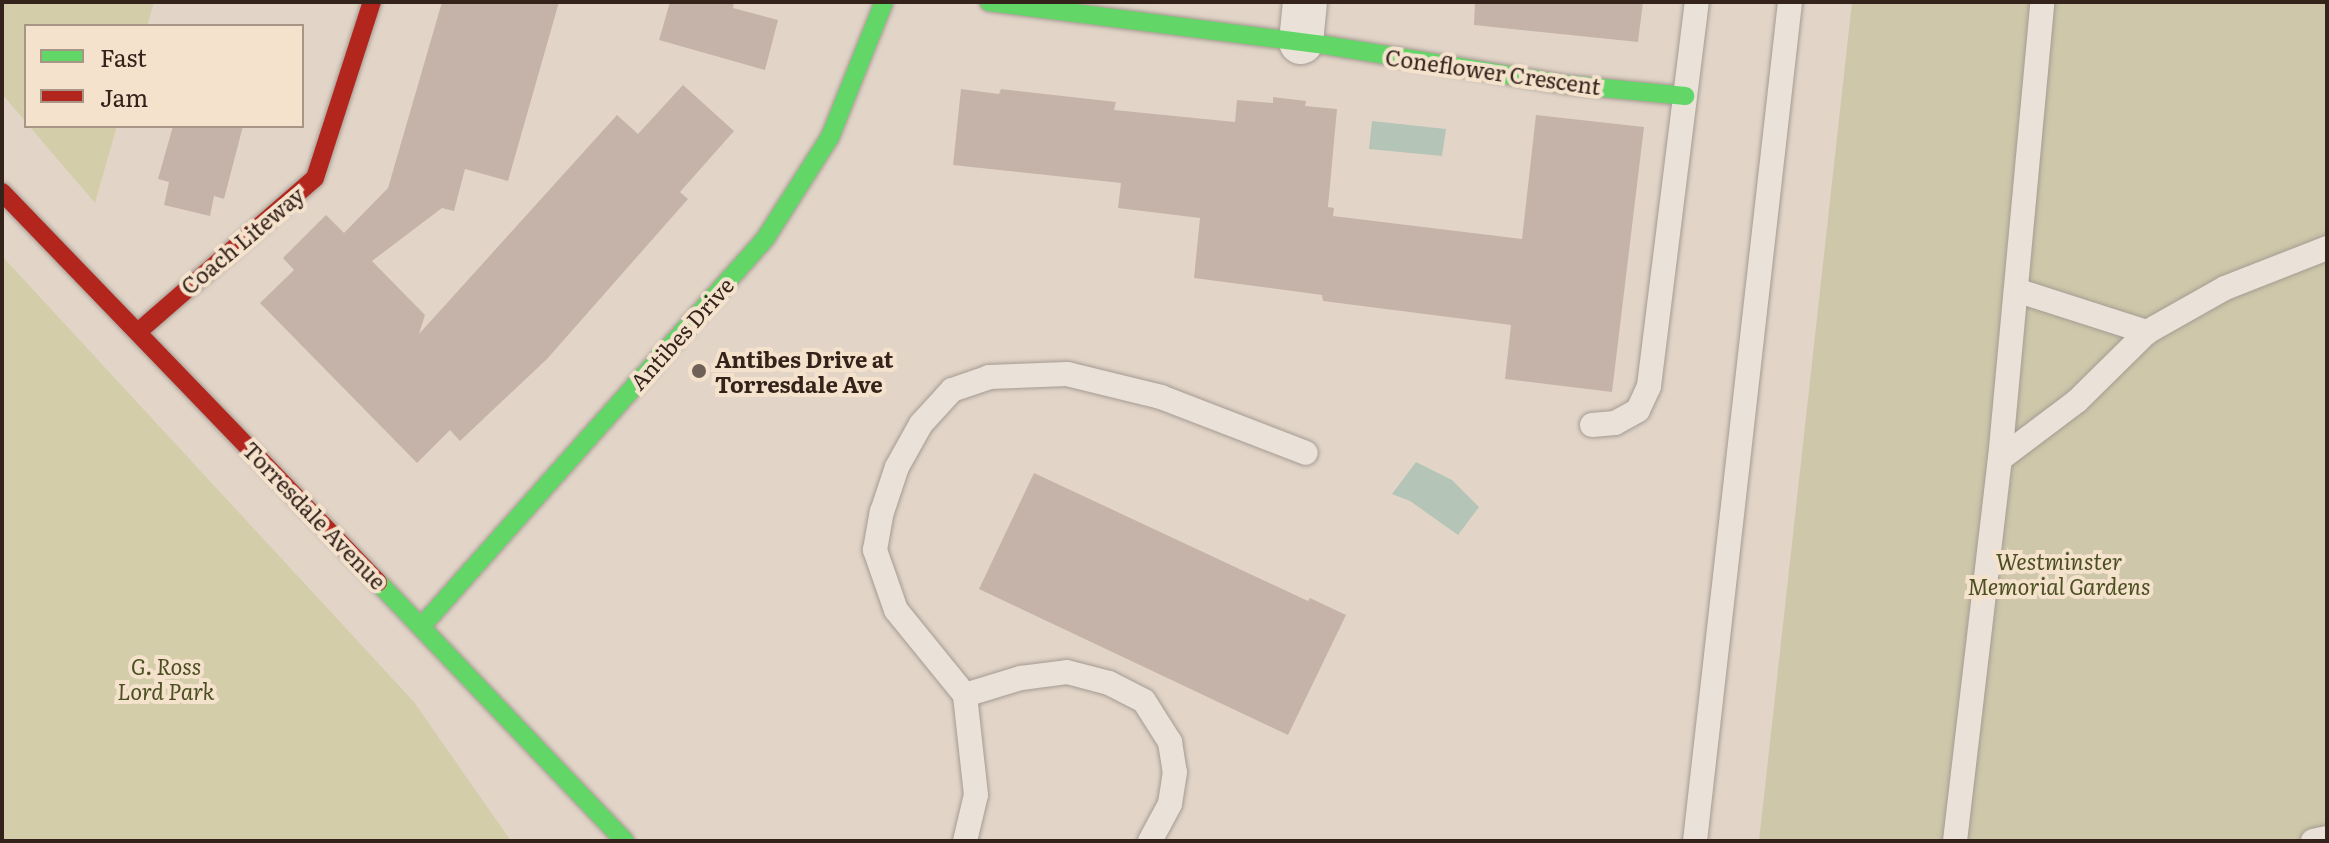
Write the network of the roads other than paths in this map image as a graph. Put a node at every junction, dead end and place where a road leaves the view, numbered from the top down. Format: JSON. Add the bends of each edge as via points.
{"nodes":[{"id":1,"x":372,"y":2,"type":"edge"},
{"id":2,"x":884,"y":2,"type":"edge"},
{"id":3,"x":989,"y":2,"type":"edge"},
{"id":4,"x":1697,"y":2,"type":"edge"},
{"id":5,"x":1790,"y":2,"type":"edge"},
{"id":6,"x":2042,"y":2,"type":"edge"},
{"id":7,"x":1303,"y":22,"type":"edge"},
{"id":8,"x":1685,"y":96,"type":"junction"},
{"id":9,"x":2,"y":192,"type":"edge"},
{"id":10,"x":2327,"y":248,"type":"edge"},
{"id":11,"x":2016,"y":290,"type":"junction"},
{"id":12,"x":139,"y":331,"type":"junction"},
{"id":13,"x":2147,"y":332,"type":"junction"},
{"id":14,"x":1592,"y":425,"type":"dead end"},
{"id":15,"x":1306,"y":453,"type":"dead end"},
{"id":16,"x":2000,"y":459,"type":"junction"},
{"id":17,"x":421,"y":627,"type":"junction"},
{"id":18,"x":965,"y":695,"type":"junction"},
{"id":19,"x":2327,"y":838,"type":"edge"},
{"id":20,"x":625,"y":841,"type":"edge"},
{"id":21,"x":965,"y":841,"type":"edge"},
{"id":22,"x":1150,"y":841,"type":"edge"},
{"id":23,"x":1695,"y":841,"type":"edge"},
{"id":24,"x":1955,"y":841,"type":"edge"},
{"id":25,"x":2313,"y":841,"type":"edge"}],
"edges":[{"from":1,"to":12,"type":"street","name":"Coach Liteway","via":[[315,178]]},
{"from":2,"to":17,"type":"street","name":"Antibes Drive","via":[[830,137],[765,239]]},
{"from":3,"to":7,"type":"street","name":"Coneflower Crescent"},
{"from":4,"to":8,"type":"lane"},
{"from":5,"to":23,"type":"lane"},
{"from":6,"to":11,"type":"lane"},
{"from":7,"to":8,"type":"street","name":"Coneflower Crescent","via":[[1563,84]]},
{"from":8,"to":14,"type":"lane","via":[[1649,386],[1638,410],[1615,423]]},
{"from":9,"to":12,"type":"street","name":"Torresdale Avenue"},
{"from":10,"to":13,"type":"lane","via":[[2225,288]]},
{"from":11,"to":13,"type":"lane"},
{"from":11,"to":16,"type":"lane"},
{"from":12,"to":17,"type":"street","name":"Torresdale Avenue"},
{"from":13,"to":16,"type":"lane","via":[[2077,401]]},
{"from":15,"to":18,"type":"lane","via":[[1161,397],[1067,374],[989,377],[952,390],[921,424],[897,467],[875,550],[896,610]]},
{"from":16,"to":24,"type":"lane"},
{"from":17,"to":20,"type":"street","name":"Torresdale Avenue"},
{"from":18,"to":21,"type":"lane","via":[[976,795]]},
{"from":18,"to":22,"type":"lane","via":[[1021,678],[1067,672],[1109,683],[1144,701],[1170,742],[1175,772],[1170,804]]},
{"from":19,"to":25,"type":"lane"}]}
